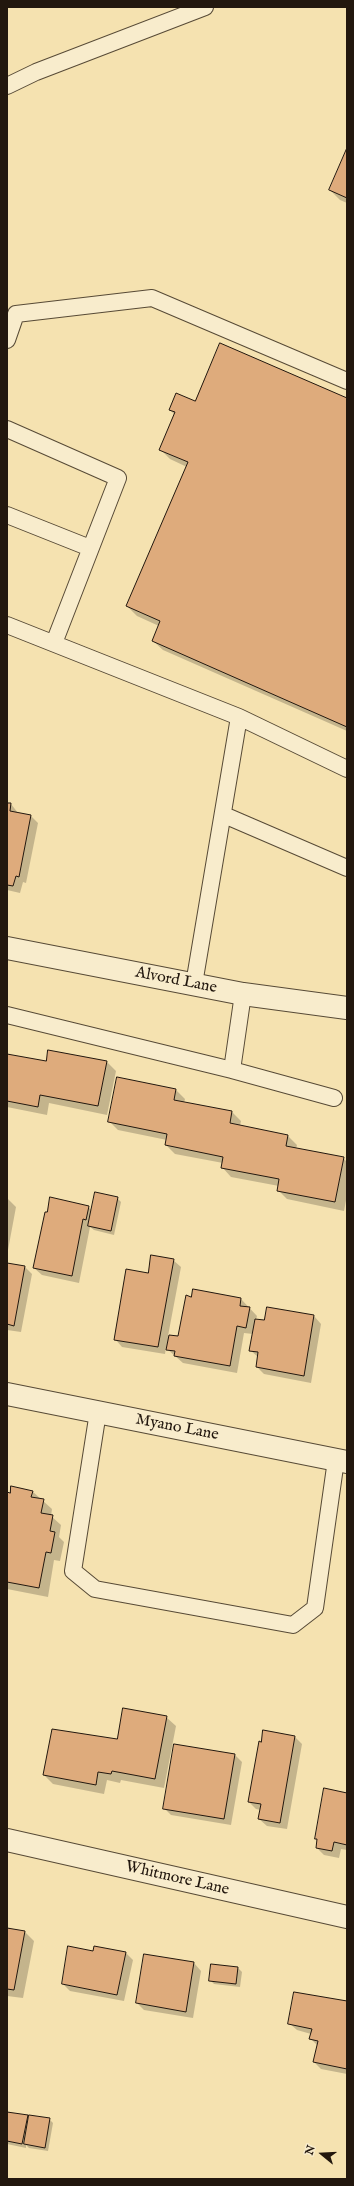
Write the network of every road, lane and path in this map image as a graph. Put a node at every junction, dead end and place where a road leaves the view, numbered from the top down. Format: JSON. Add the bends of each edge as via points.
{"nodes":[{"id":1,"x":205,"y":7,"type":"edge"},
{"id":2,"x":7,"y":86,"type":"edge"},
{"id":3,"x":7,"y":340,"type":"edge"},
{"id":4,"x":347,"y":381,"type":"edge"},
{"id":5,"x":7,"y":429,"type":"edge"},
{"id":6,"x":7,"y":515,"type":"edge"},
{"id":7,"x":90,"y":548,"type":"junction"},
{"id":8,"x":7,"y":625,"type":"edge"},
{"id":9,"x":54,"y":643,"type":"junction"},
{"id":10,"x":239,"y":716,"type":"junction"},
{"id":11,"x":347,"y":769,"type":"edge"},
{"id":12,"x":224,"y":815,"type":"junction"},
{"id":13,"x":347,"y":868,"type":"edge"},
{"id":14,"x":7,"y":948,"type":"edge"},
{"id":15,"x":194,"y":984,"type":"junction"},
{"id":16,"x":243,"y":994,"type":"junction"},
{"id":17,"x":347,"y":1008,"type":"edge"},
{"id":18,"x":7,"y":1015,"type":"edge"},
{"id":19,"x":232,"y":1070,"type":"junction"},
{"id":20,"x":334,"y":1098,"type":"dead end"},
{"id":21,"x":7,"y":1394,"type":"edge"},
{"id":22,"x":98,"y":1412,"type":"junction"},
{"id":23,"x":344,"y":1460,"type":"edge"},
{"id":24,"x":7,"y":1840,"type":"edge"},
{"id":25,"x":347,"y":1917,"type":"edge"}],
"edges":[{"from":1,"to":2,"type":"lane","via":[[36,72]]},
{"from":3,"to":4,"type":"lane","via":[[16,314],[152,298]]},
{"from":5,"to":7,"type":"lane","via":[[118,478]]},
{"from":6,"to":7,"type":"lane"},
{"from":7,"to":9,"type":"lane"},
{"from":8,"to":9,"type":"lane"},
{"from":9,"to":10,"type":"lane"},
{"from":10,"to":11,"type":"lane"},
{"from":10,"to":12,"type":"lane"},
{"from":12,"to":13,"type":"lane"},
{"from":12,"to":15,"type":"lane"},
{"from":14,"to":15,"type":"street","name":"Alvord Lane"},
{"from":15,"to":16,"type":"street","name":"Alvord Lane"},
{"from":16,"to":17,"type":"street","name":"Alvord Lane"},
{"from":16,"to":19,"type":"lane"},
{"from":18,"to":19,"type":"lane"},
{"from":19,"to":20,"type":"lane"},
{"from":21,"to":22,"type":"street","name":"Myano Lane"},
{"from":22,"to":23,"type":"street","name":"Myano Lane"},
{"from":22,"to":23,"type":"lane","via":[[73,1571],[95,1589],[293,1624],[315,1608]]},
{"from":24,"to":25,"type":"street","name":"Whitmore Lane"}]}
